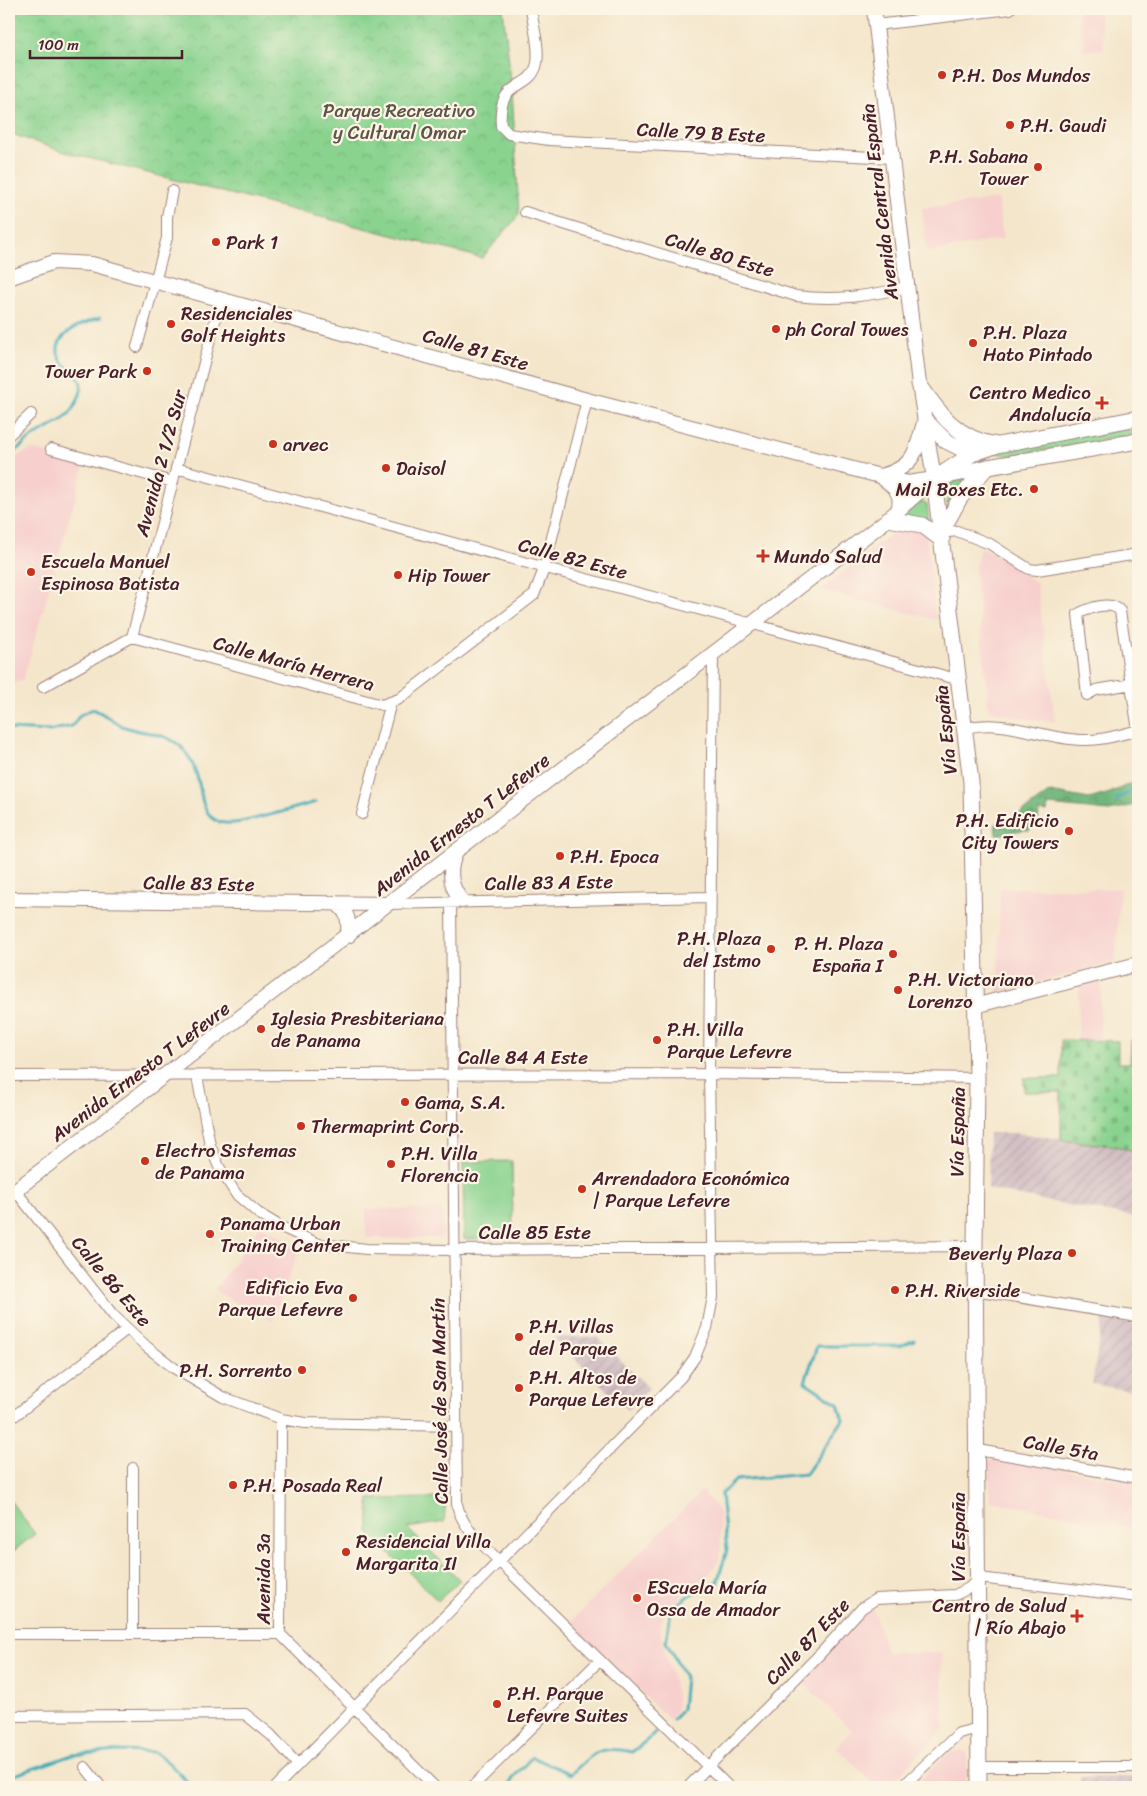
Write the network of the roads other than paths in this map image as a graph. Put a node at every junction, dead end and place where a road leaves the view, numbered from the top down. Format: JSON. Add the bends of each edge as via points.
{"nodes":[{"id":1,"x":531,"y":9,"type":"edge"},
{"id":2,"x":874,"y":9,"type":"edge"},
{"id":3,"x":1010,"y":9,"type":"edge"},
{"id":4,"x":876,"y":25,"type":"junction"},
{"id":5,"x":892,"y":158,"type":"junction"},
{"id":6,"x":172,"y":190,"type":"dead end"},
{"id":7,"x":525,"y":212,"type":"dead end"},
{"id":8,"x":9,"y":278,"type":"edge"},
{"id":9,"x":155,"y":280,"type":"junction"},
{"id":10,"x":908,"y":287,"type":"junction"},
{"id":11,"x":221,"y":298,"type":"junction"},
{"id":12,"x":136,"y":347,"type":"dead end"},
{"id":13,"x":919,"y":384,"type":"junction"},
{"id":14,"x":587,"y":400,"type":"junction"},
{"id":15,"x":31,"y":414,"type":"dead end"},
{"id":16,"x":1138,"y":418,"type":"edge"},
{"id":17,"x":925,"y":420,"type":"junction"},
{"id":18,"x":9,"y":436,"type":"edge"},
{"id":19,"x":1138,"y":441,"type":"edge"},
{"id":20,"x":998,"y":445,"type":"junction"},
{"id":21,"x":51,"y":449,"type":"dead end"},
{"id":22,"x":972,"y":454,"type":"junction"},
{"id":23,"x":988,"y":467,"type":"junction"},
{"id":24,"x":176,"y":468,"type":"junction"},
{"id":25,"x":880,"y":476,"type":"junction"},
{"id":26,"x":934,"y":479,"type":"junction"},
{"id":27,"x":173,"y":482,"type":"junction"},
{"id":28,"x":893,"y":515,"type":"junction"},
{"id":29,"x":942,"y":536,"type":"junction"},
{"id":30,"x":1138,"y":554,"type":"edge"},
{"id":31,"x":544,"y":568,"type":"junction"},
{"id":32,"x":751,"y":624,"type":"junction"},
{"id":33,"x":132,"y":637,"type":"junction"},
{"id":34,"x":713,"y":655,"type":"junction"},
{"id":35,"x":960,"y":680,"type":"junction"},
{"id":36,"x":1132,"y":684,"type":"junction"},
{"id":37,"x":43,"y":687,"type":"dead end"},
{"id":38,"x":391,"y":702,"type":"junction"},
{"id":39,"x":966,"y":728,"type":"junction"},
{"id":40,"x":1138,"y":731,"type":"edge"},
{"id":41,"x":362,"y":814,"type":"dead end"},
{"id":42,"x":456,"y":852,"type":"junction"},
{"id":43,"x":710,"y":897,"type":"junction"},
{"id":44,"x":9,"y":899,"type":"edge"},
{"id":45,"x":457,"y":902,"type":"junction"},
{"id":46,"x":335,"y":903,"type":"junction"},
{"id":47,"x":388,"y":904,"type":"junction"},
{"id":48,"x":348,"y":936,"type":"junction"},
{"id":49,"x":1138,"y":964,"type":"edge"},
{"id":50,"x":974,"y":1006,"type":"junction"},
{"id":51,"x":451,"y":1074,"type":"junction"},
{"id":52,"x":709,"y":1074,"type":"junction"},
{"id":53,"x":9,"y":1076,"type":"edge"},
{"id":54,"x":164,"y":1076,"type":"junction"},
{"id":55,"x":197,"y":1076,"type":"junction"},
{"id":56,"x":977,"y":1078,"type":"junction"},
{"id":57,"x":12,"y":1193,"type":"edge"},
{"id":58,"x":975,"y":1246,"type":"junction"},
{"id":59,"x":714,"y":1249,"type":"junction"},
{"id":60,"x":454,"y":1250,"type":"junction"},
{"id":61,"x":975,"y":1290,"type":"junction"},
{"id":62,"x":1138,"y":1317,"type":"edge"},
{"id":63,"x":126,"y":1330,"type":"junction"},
{"id":64,"x":281,"y":1419,"type":"junction"},
{"id":65,"x":9,"y":1420,"type":"edge"},
{"id":66,"x":456,"y":1426,"type":"junction"},
{"id":67,"x":978,"y":1450,"type":"junction"},
{"id":68,"x":133,"y":1468,"type":"dead end"},
{"id":69,"x":1138,"y":1478,"type":"edge"},
{"id":70,"x":500,"y":1562,"type":"junction"},
{"id":71,"x":979,"y":1578,"type":"junction"},
{"id":72,"x":1138,"y":1598,"type":"edge"},
{"id":73,"x":9,"y":1634,"type":"edge"},
{"id":74,"x":134,"y":1634,"type":"junction"},
{"id":75,"x":280,"y":1634,"type":"junction"},
{"id":76,"x":600,"y":1660,"type":"junction"},
{"id":77,"x":354,"y":1708,"type":"junction"},
{"id":78,"x":9,"y":1716,"type":"edge"},
{"id":79,"x":979,"y":1728,"type":"junction"},
{"id":80,"x":298,"y":1765,"type":"junction"},
{"id":81,"x":85,"y":1767,"type":"dead end"},
{"id":82,"x":708,"y":1767,"type":"junction"},
{"id":83,"x":979,"y":1767,"type":"junction"},
{"id":84,"x":1138,"y":1767,"type":"edge"},
{"id":85,"x":101,"y":1787,"type":"edge"},
{"id":86,"x":276,"y":1787,"type":"edge"},
{"id":87,"x":436,"y":1787,"type":"edge"},
{"id":88,"x":472,"y":1787,"type":"edge"},
{"id":89,"x":688,"y":1787,"type":"edge"},
{"id":90,"x":729,"y":1787,"type":"edge"},
{"id":91,"x":902,"y":1787,"type":"edge"},
{"id":92,"x":979,"y":1787,"type":"edge"}],
"edges":[{"from":1,"to":5,"type":"street","name":"Calle 79 B Este","via":[[537,62],[532,75],[506,93],[500,116],[501,126],[508,134],[558,141]]},
{"from":2,"to":4,"type":"main road","name":"Avenida Central España"},
{"from":3,"to":4,"type":"street"},
{"from":4,"to":5,"type":"main road","name":"Avenida Central España"},
{"from":5,"to":10,"type":"main road","name":"Avenida Central España"},
{"from":6,"to":9,"type":"street","via":[[166,217],[167,238]]},
{"from":7,"to":10,"type":"street","name":"Calle 80 Este","via":[[796,296],[828,300]]},
{"from":8,"to":9,"type":"main road","name":"Calle 81 Este","via":[[45,264],[72,262]]},
{"from":9,"to":11,"type":"main road","name":"Calle 81 Este"},
{"from":9,"to":12,"type":"street"},
{"from":10,"to":13,"type":"main road","name":"Avenida Central España"},
{"from":11,"to":14,"type":"main road","name":"Calle 81 Este"},
{"from":11,"to":24,"type":"street","name":"Avenida 2 1/2 Sur"},
{"from":13,"to":17,"type":"main road","name":"Avenida Central España"},
{"from":13,"to":20,"type":"main road","via":[[954,426],[977,441]]},
{"from":14,"to":25,"type":"main road","name":"Calle 81 Este"},
{"from":14,"to":31,"type":"street","name":"Calle María Herrera"},
{"from":15,"to":18,"type":"street"},
{"from":16,"to":20,"type":"main road"},
{"from":17,"to":22,"type":"main road","via":[[946,441]]},
{"from":17,"to":25,"type":"main road","via":[[914,455],[895,472]]},
{"from":17,"to":26,"type":"main road","name":"Avenida Central España"},
{"from":19,"to":23,"type":"main road"},
{"from":20,"to":22,"type":"main road"},
{"from":21,"to":27,"type":"street"},
{"from":22,"to":26,"type":"main road"},
{"from":23,"to":26,"type":"main road"},
{"from":23,"to":29,"type":"main road","via":[[960,498]]},
{"from":24,"to":27,"type":"street","name":"Avenida 2 1/2 Sur"},
{"from":24,"to":31,"type":"street","name":"Calle 82 Este"},
{"from":25,"to":26,"type":"main road","name":"Calle 81 Este","via":[[908,483]]},
{"from":25,"to":28,"type":"main road","via":[[898,491],[900,500]]},
{"from":26,"to":28,"type":"main road","name":"Avenida Ernesto T Lefevre"},
{"from":26,"to":29,"type":"main road","name":"Vía España"},
{"from":27,"to":33,"type":"street","name":"Avenida 2 1/2 Sur"},
{"from":28,"to":29,"type":"main road","via":[[922,524]]},
{"from":28,"to":32,"type":"main road","name":"Avenida Ernesto T Lefevre"},
{"from":29,"to":30,"type":"street","via":[[957,530],[990,544],[1029,569],[1037,570]]},
{"from":29,"to":35,"type":"main road","name":"Vía España"},
{"from":31,"to":32,"type":"street","name":"Calle 82 Este"},
{"from":31,"to":38,"type":"street","name":"Calle María Herrera","via":[[538,588],[528,600]]},
{"from":32,"to":34,"type":"main road","name":"Avenida Ernesto T Lefevre"},
{"from":32,"to":35,"type":"street","name":"Calle 82 Este"},
{"from":33,"to":37,"type":"street"},
{"from":33,"to":38,"type":"street","name":"Calle María Herrera","via":[[382,705]]},
{"from":34,"to":42,"type":"main road","name":"Avenida Ernesto T Lefevre"},
{"from":34,"to":43,"type":"street"},
{"from":35,"to":39,"type":"main road","name":"Vía España"},
{"from":36,"to":36,"type":"street","via":[[1120,611],[1110,605],[1078,614],[1087,695],[1096,690]]},
{"from":36,"to":40,"type":"street"},
{"from":38,"to":41,"type":"street"},
{"from":39,"to":40,"type":"street","via":[[983,724],[1080,740],[1101,740]]},
{"from":39,"to":50,"type":"main road","name":"Vía España","via":[[971,782]]},
{"from":42,"to":45,"type":"main road","via":[[451,882]]},
{"from":42,"to":47,"type":"main road","name":"Avenida Ernesto T Lefevre"},
{"from":43,"to":45,"type":"street","name":"Calle 83 A Este"},
{"from":43,"to":52,"type":"street"},
{"from":44,"to":46,"type":"main road","name":"Calle 83 Este"},
{"from":45,"to":47,"type":"street","name":"Calle 83 A Este"},
{"from":45,"to":51,"type":"street","name":"Calle José de San Martín"},
{"from":46,"to":47,"type":"main road","name":"Calle 83 Este"},
{"from":46,"to":48,"type":"main road","via":[[348,916]]},
{"from":47,"to":48,"type":"main road","name":"Avenida Ernesto T Lefevre"},
{"from":48,"to":54,"type":"main road","name":"Avenida Ernesto T Lefevre"},
{"from":49,"to":50,"type":"main road"},
{"from":50,"to":56,"type":"main road","name":"Vía España"},
{"from":51,"to":52,"type":"street","name":"Calle 84 A Este"},
{"from":51,"to":55,"type":"street","name":"Calle 84 A Este"},
{"from":51,"to":60,"type":"street","name":"Calle José de San Martín"},
{"from":52,"to":56,"type":"street","name":"Calle 84 A Este"},
{"from":52,"to":59,"type":"street"},
{"from":53,"to":54,"type":"street","name":"Calle 84 A Este"},
{"from":54,"to":55,"type":"street","name":"Calle 84 A Este"},
{"from":54,"to":57,"type":"main road","name":"Avenida Ernesto T Lefevre"},
{"from":55,"to":60,"type":"street","name":"Calle 85 Este","via":[[205,1125],[219,1167],[236,1194],[258,1213],[281,1228],[319,1244],[367,1249]]},
{"from":56,"to":58,"type":"main road","name":"Vía España"},
{"from":57,"to":63,"type":"street","name":"Calle 86 Este"},
{"from":58,"to":59,"type":"street","name":"Calle 85 Este"},
{"from":58,"to":61,"type":"main road","name":"Vía España"},
{"from":59,"to":60,"type":"street","name":"Calle 85 Este"},
{"from":59,"to":70,"type":"street","via":[[714,1297],[707,1328],[695,1357]]},
{"from":60,"to":66,"type":"street","name":"Calle José de San Martín"},
{"from":61,"to":62,"type":"street"},
{"from":61,"to":67,"type":"main road","name":"Vía España"},
{"from":63,"to":64,"type":"street","name":"Calle 86 Este","via":[[198,1383]]},
{"from":63,"to":65,"type":"street"},
{"from":64,"to":66,"type":"street","name":"Calle 86 Este","via":[[305,1423]]},
{"from":64,"to":75,"type":"street","name":"Avenida 3a"},
{"from":66,"to":70,"type":"street","name":"Calle José de San Martín","via":[[459,1515],[466,1527]]},
{"from":67,"to":69,"type":"street","name":"Calle 5ta"},
{"from":67,"to":71,"type":"main road","name":"Vía España"},
{"from":68,"to":74,"type":"street"},
{"from":70,"to":76,"type":"street","name":"Calle José de San Martín"},
{"from":70,"to":77,"type":"street"},
{"from":71,"to":72,"type":"street"},
{"from":71,"to":79,"type":"main road","name":"Vía España"},
{"from":71,"to":82,"type":"street","name":"Calle 87 Este","via":[[955,1595],[876,1599],[862,1608]]},
{"from":73,"to":74,"type":"street"},
{"from":74,"to":75,"type":"street"},
{"from":75,"to":77,"type":"street","name":"Avenida 3a"},
{"from":76,"to":82,"type":"street","name":"Calle José de San Martín"},
{"from":76,"to":88,"type":"street"},
{"from":77,"to":80,"type":"street"},
{"from":77,"to":87,"type":"street","name":"Avenida 3a"},
{"from":78,"to":80,"type":"street","via":[[245,1714],[271,1735]]},
{"from":79,"to":83,"type":"main road","name":"Vía España"},
{"from":79,"to":91,"type":"street","via":[[959,1733]]},
{"from":80,"to":86,"type":"street"},
{"from":81,"to":85,"type":"street"},
{"from":82,"to":89,"type":"street","name":"Calle 87 Este"},
{"from":82,"to":90,"type":"street","name":"Calle José de San Martín"},
{"from":83,"to":84,"type":"street"},
{"from":83,"to":92,"type":"main road","name":"Vía España"}]}
